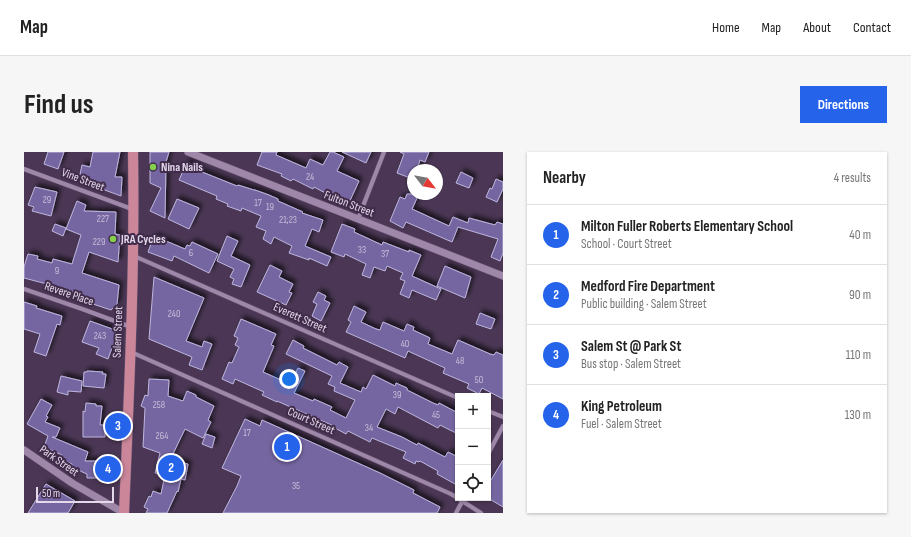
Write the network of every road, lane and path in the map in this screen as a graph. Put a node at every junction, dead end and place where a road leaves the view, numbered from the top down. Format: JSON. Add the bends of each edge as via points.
{"nodes":[{"id":1,"x":134,"y":152,"type":"edge"},
{"id":2,"x":188,"y":152,"type":"edge"},
{"id":3,"x":384,"y":152,"type":"edge"},
{"id":4,"x":24,"y":169,"type":"edge"},
{"id":5,"x":134,"y":210,"type":"junction"},
{"id":6,"x":358,"y":219,"type":"junction"},
{"id":7,"x":134,"y":256,"type":"junction"},
{"id":8,"x":503,"y":276,"type":"edge"},
{"id":9,"x":24,"y":289,"type":"edge"},
{"id":10,"x":131,"y":327,"type":"junction"},
{"id":11,"x":130,"y":352,"type":"junction"},
{"id":12,"x":455,"y":397,"type":"edge"},
{"id":13,"x":491,"y":412,"type":"edge"},
{"id":14,"x":503,"y":417,"type":"edge"},
{"id":15,"x":503,"y":426,"type":"edge"},
{"id":16,"x":491,"y":448,"type":"edge"},
{"id":17,"x":24,"y":450,"type":"edge"},
{"id":18,"x":455,"y":496,"type":"edge"},
{"id":19,"x":462,"y":501,"type":"edge"},
{"id":20,"x":464,"y":501,"type":"edge"},
{"id":21,"x":124,"y":513,"type":"edge"},
{"id":22,"x":456,"y":513,"type":"edge"},
{"id":23,"x":481,"y":513,"type":"edge"}],
"edges":[{"from":1,"to":5,"type":"main road","name":"Salem Street"},
{"from":2,"to":6,"type":"street","name":"Fulton Street"},
{"from":3,"to":6,"type":"street"},
{"from":4,"to":5,"type":"street","name":"Vine Street"},
{"from":5,"to":7,"type":"main road","name":"Salem Street"},
{"from":6,"to":8,"type":"street","name":"Fulton Street"},
{"from":7,"to":10,"type":"main road","name":"Salem Street"},
{"from":7,"to":12,"type":"street","name":"Everett Street"},
{"from":9,"to":10,"type":"street","name":"Revere Place"},
{"from":10,"to":11,"type":"main road","name":"Salem Street"},
{"from":11,"to":18,"type":"street","name":"Court Street"},
{"from":11,"to":21,"type":"main road","name":"Salem Street"},
{"from":13,"to":14,"type":"street"},
{"from":15,"to":16,"type":"street"},
{"from":17,"to":21,"type":"street","name":"Park Street","via":[[72,483]]},
{"from":19,"to":22,"type":"street"},
{"from":20,"to":23,"type":"street","name":"Court Street"}]}
